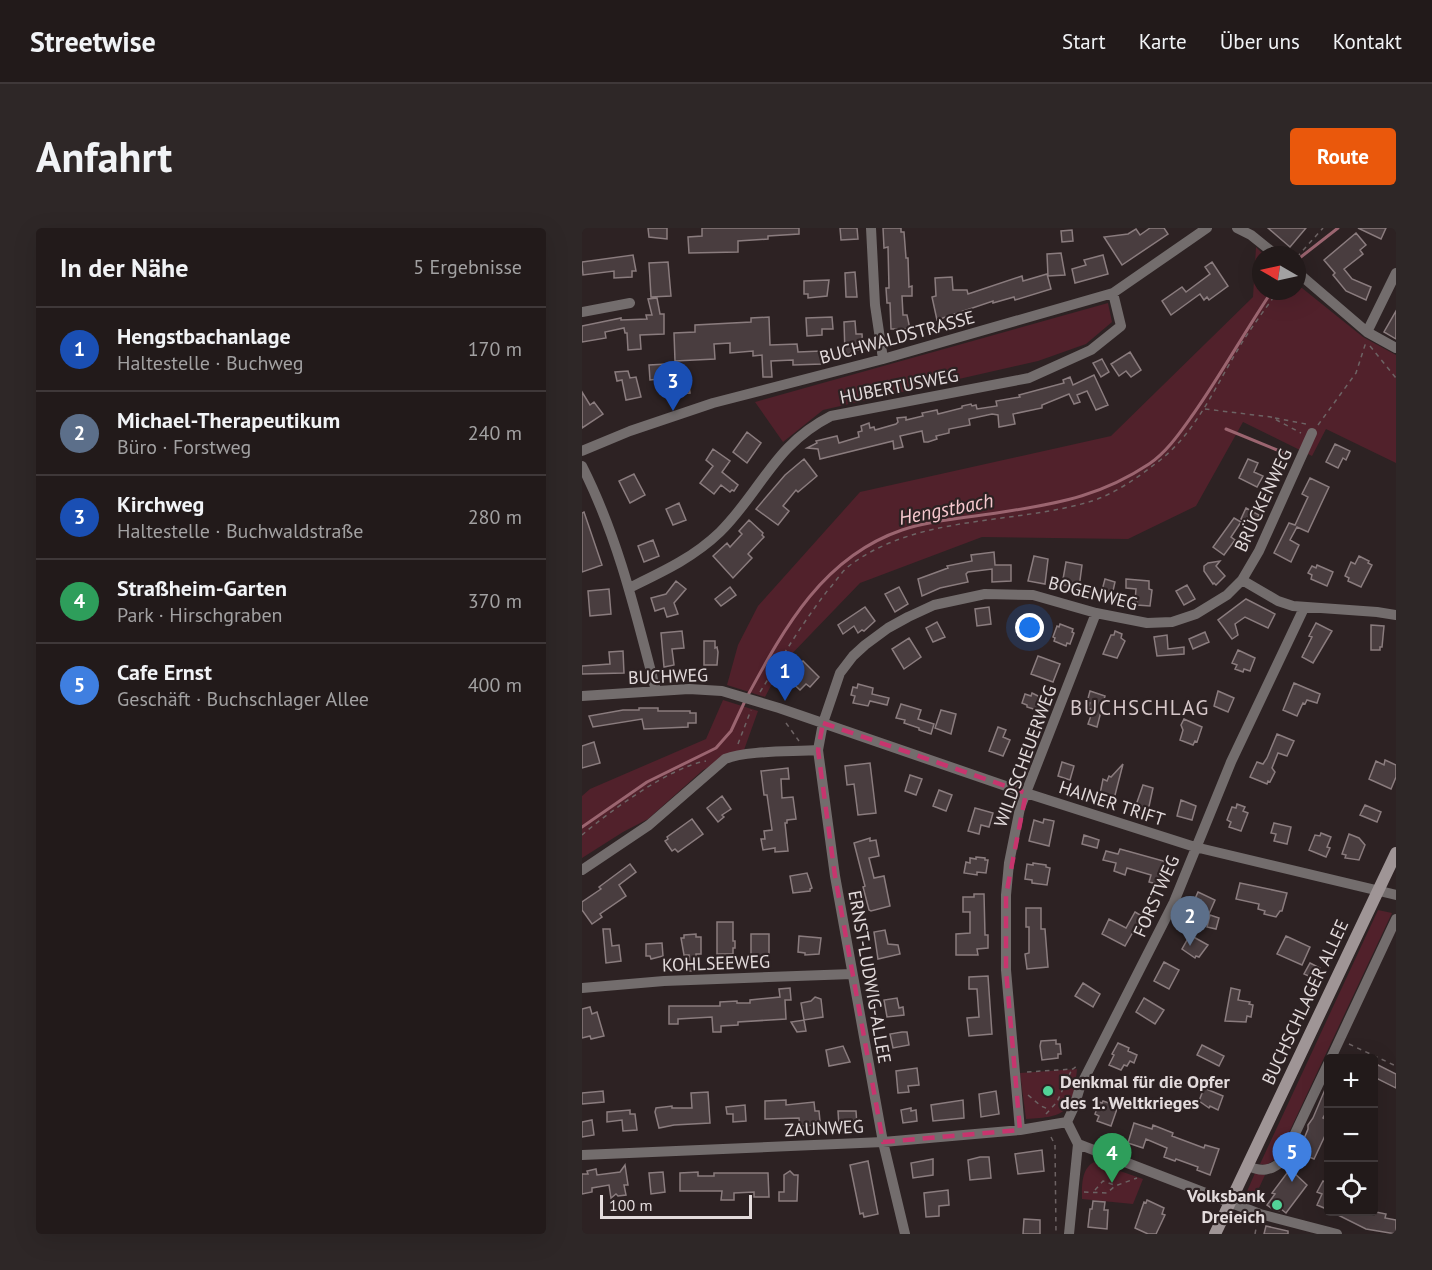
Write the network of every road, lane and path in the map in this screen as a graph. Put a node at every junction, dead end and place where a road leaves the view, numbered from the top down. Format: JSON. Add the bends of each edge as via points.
{"nodes":[{"id":1,"x":871,"y":228,"type":"edge"},
{"id":2,"x":1207,"y":228,"type":"edge"},
{"id":3,"x":1237,"y":228,"type":"edge"},
{"id":4,"x":1323,"y":228,"type":"edge"},
{"id":5,"x":1265,"y":246,"type":"edge"},
{"id":6,"x":1306,"y":247,"type":"edge"},
{"id":7,"x":1396,"y":273,"type":"edge"},
{"id":8,"x":1306,"y":281,"type":"edge"},
{"id":9,"x":1113,"y":293,"type":"junction"},
{"id":10,"x":1272,"y":300,"type":"edge"},
{"id":11,"x":630,"y":303,"type":"dead end"},
{"id":12,"x":582,"y":312,"type":"edge"},
{"id":13,"x":1367,"y":337,"type":"junction"},
{"id":14,"x":1396,"y":348,"type":"edge"},
{"id":15,"x":883,"y":359,"type":"junction"},
{"id":16,"x":1396,"y":378,"type":"edge"},
{"id":17,"x":1204,"y":408,"type":"junction"},
{"id":18,"x":1271,"y":417,"type":"junction"},
{"id":19,"x":1309,"y":431,"type":"junction"},
{"id":20,"x":582,"y":451,"type":"edge"},
{"id":21,"x":582,"y":466,"type":"edge"},
{"id":22,"x":1242,"y":580,"type":"junction"},
{"id":23,"x":629,"y":588,"type":"junction"},
{"id":24,"x":1304,"y":608,"type":"junction"},
{"id":25,"x":1096,"y":613,"type":"junction"},
{"id":26,"x":1396,"y":615,"type":"edge"},
{"id":27,"x":656,"y":691,"type":"junction"},
{"id":28,"x":582,"y":696,"type":"edge"},
{"id":29,"x":755,"y":701,"type":"junction"},
{"id":30,"x":774,"y":707,"type":"junction"},
{"id":31,"x":823,"y":723,"type":"junction"},
{"id":32,"x":818,"y":750,"type":"junction"},
{"id":33,"x":807,"y":751,"type":"junction"},
{"id":34,"x":734,"y":756,"type":"junction"},
{"id":35,"x":713,"y":760,"type":"dead end"},
{"id":36,"x":1026,"y":793,"type":"junction"},
{"id":37,"x":582,"y":835,"type":"edge"},
{"id":38,"x":1195,"y":847,"type":"junction"},
{"id":39,"x":1396,"y":853,"type":"edge"},
{"id":40,"x":582,"y":870,"type":"edge"},
{"id":41,"x":1378,"y":890,"type":"junction"},
{"id":42,"x":1396,"y":895,"type":"edge"},
{"id":43,"x":1396,"y":919,"type":"edge"},
{"id":44,"x":852,"y":974,"type":"junction"},
{"id":45,"x":582,"y":988,"type":"edge"},
{"id":46,"x":1341,"y":1040,"type":"junction"},
{"id":47,"x":1334,"y":1054,"type":"edge"},
{"id":48,"x":1096,"y":1055,"type":"junction"},
{"id":49,"x":1396,"y":1066,"type":"edge"},
{"id":50,"x":1073,"y":1069,"type":"junction"},
{"id":51,"x":1014,"y":1072,"type":"junction"},
{"id":52,"x":1324,"y":1074,"type":"edge"},
{"id":53,"x":1024,"y":1088,"type":"dead end"},
{"id":54,"x":1049,"y":1110,"type":"junction"},
{"id":55,"x":1067,"y":1122,"type":"junction"},
{"id":56,"x":1043,"y":1125,"type":"junction"},
{"id":57,"x":1020,"y":1130,"type":"junction"},
{"id":58,"x":883,"y":1142,"type":"junction"},
{"id":59,"x":1078,"y":1144,"type":"junction"},
{"id":60,"x":582,"y":1155,"type":"edge"},
{"id":61,"x":1248,"y":1166,"type":"junction"},
{"id":62,"x":1146,"y":1169,"type":"junction"},
{"id":63,"x":1115,"y":1186,"type":"junction"},
{"id":64,"x":1094,"y":1192,"type":"junction"},
{"id":65,"x":1072,"y":1193,"type":"junction"},
{"id":66,"x":1231,"y":1202,"type":"junction"},
{"id":67,"x":905,"y":1234,"type":"edge"},
{"id":68,"x":1056,"y":1234,"type":"edge"},
{"id":69,"x":1070,"y":1234,"type":"edge"},
{"id":70,"x":1215,"y":1234,"type":"edge"},
{"id":71,"x":1337,"y":1234,"type":"edge"}],
"edges":[{"from":1,"to":15,"type":"street","via":[[875,305]]},
{"from":2,"to":9,"type":"street","name":"BUCHWALDSTRASSE"},
{"from":3,"to":5,"type":"street"},
{"from":4,"to":6,"type":"path"},
{"from":7,"to":13,"type":"street"},
{"from":8,"to":13,"type":"street"},
{"from":9,"to":15,"type":"street","name":"BUCHWALDSTRASSE"},
{"from":9,"to":23,"type":"street","name":"HUBERTUSWEG","via":[[1121,326],[1091,350],[1029,378],[831,416],[820,422],[777,457],[712,538],[677,565]]},
{"from":10,"to":17,"type":"path"},
{"from":11,"to":12,"type":"street"},
{"from":13,"to":14,"type":"street"},
{"from":13,"to":16,"type":"path"},
{"from":13,"to":19,"type":"path","via":[[1350,384]]},
{"from":15,"to":20,"type":"street","name":"BUCHWALDSTRASSE","via":[[713,403]]},
{"from":17,"to":18,"type":"path"},
{"from":17,"to":29,"type":"path","via":[[1185,436],[1157,463],[1094,500],[987,519],[891,542],[848,567],[808,616]]},
{"from":18,"to":19,"type":"path"},
{"from":18,"to":19,"type":"path"},
{"from":19,"to":22,"type":"street","name":"BRÜCKENWEG","via":[[1259,551]]},
{"from":21,"to":23,"type":"street","via":[[605,516]]},
{"from":22,"to":24,"type":"street","via":[[1278,601]]},
{"from":22,"to":25,"type":"street","name":"BOGENWEG","via":[[1206,609],[1172,622],[1147,623]]},
{"from":23,"to":27,"type":"street"},
{"from":24,"to":26,"type":"street"},
{"from":24,"to":38,"type":"street","name":"FORSTWEG"},
{"from":25,"to":31,"type":"street","name":"BOGENWEG","via":[[1048,598],[1012,594],[985,594],[934,605],[888,628],[853,656],[840,673]]},
{"from":25,"to":36,"type":"street","name":"WILDSCHEUERWEG"},
{"from":27,"to":28,"type":"street","name":"BUCHWEG"},
{"from":27,"to":29,"type":"street","name":"BUCHWEG","via":[[711,690]]},
{"from":29,"to":30,"type":"street","name":"BUCHWEG"},
{"from":29,"to":34,"type":"path"},
{"from":30,"to":31,"type":"street","name":"BUCHWEG"},
{"from":30,"to":33,"type":"path"},
{"from":31,"to":32,"type":"street","name":"ERNST-LUDWIG-ALLEE"},
{"from":31,"to":36,"type":"street","name":"HAINER TRIFT"},
{"from":32,"to":33,"type":"street"},
{"from":32,"to":44,"type":"street","name":"ERNST-LUDWIG-ALLEE"},
{"from":33,"to":34,"type":"street"},
{"from":34,"to":40,"type":"street","via":[[715,767],[650,825]]},
{"from":35,"to":37,"type":"path","via":[[693,763],[654,784]]},
{"from":36,"to":38,"type":"street","name":"HAINER TRIFT"},
{"from":36,"to":51,"type":"street","name":"WILDSCHEUERWEG","via":[[1009,863],[1006,894],[1006,970]]},
{"from":38,"to":41,"type":"street","name":"HAINER TRIFT"},
{"from":38,"to":48,"type":"street","name":"FORSTWEG","via":[[1174,902]]},
{"from":39,"to":41,"type":"main road","name":"BUCHSCHLAGER ALLEE"},
{"from":41,"to":42,"type":"street","name":"HAINER TRIFT"},
{"from":41,"to":61,"type":"main road","name":"BUCHSCHLAGER ALLEE"},
{"from":43,"to":46,"type":"street"},
{"from":44,"to":45,"type":"street","name":"KOHLSEEWEG"},
{"from":44,"to":58,"type":"street","name":"ERNST-LUDWIG-ALLEE"},
{"from":46,"to":47,"type":"street"},
{"from":46,"to":49,"type":"path"},
{"from":48,"to":50,"type":"path"},
{"from":48,"to":55,"type":"street","name":"FORSTWEG"},
{"from":50,"to":51,"type":"path"},
{"from":50,"to":54,"type":"path"},
{"from":51,"to":57,"type":"street","name":"WILDSCHEUERWEG"},
{"from":52,"to":61,"type":"street","via":[[1282,1161],[1267,1170]]},
{"from":53,"to":54,"type":"path"},
{"from":54,"to":56,"type":"path"},
{"from":55,"to":56,"type":"street","name":"ZAUNWEG"},
{"from":55,"to":59,"type":"street"},
{"from":56,"to":57,"type":"street","name":"ZAUNWEG"},
{"from":56,"to":68,"type":"path","via":[[1055,1145]]},
{"from":57,"to":58,"type":"street","name":"ZAUNWEG"},
{"from":58,"to":60,"type":"street","name":"ZAUNWEG"},
{"from":58,"to":67,"type":"street","name":"ERNST-LUDWIG-ALLEE"},
{"from":59,"to":62,"type":"street"},
{"from":59,"to":65,"type":"street"},
{"from":61,"to":66,"type":"main road","name":"BUCHSCHLAGER ALLEE"},
{"from":62,"to":63,"type":"path","via":[[1133,1181]]},
{"from":62,"to":66,"type":"street"},
{"from":63,"to":64,"type":"path","via":[[1107,1193]]},
{"from":63,"to":64,"type":"path","via":[[1103,1180]]},
{"from":64,"to":65,"type":"path"},
{"from":65,"to":69,"type":"street"},
{"from":66,"to":70,"type":"main road","name":"BUCHSCHLAGER ALLEE"},
{"from":66,"to":71,"type":"street","via":[[1260,1214]]}]}
